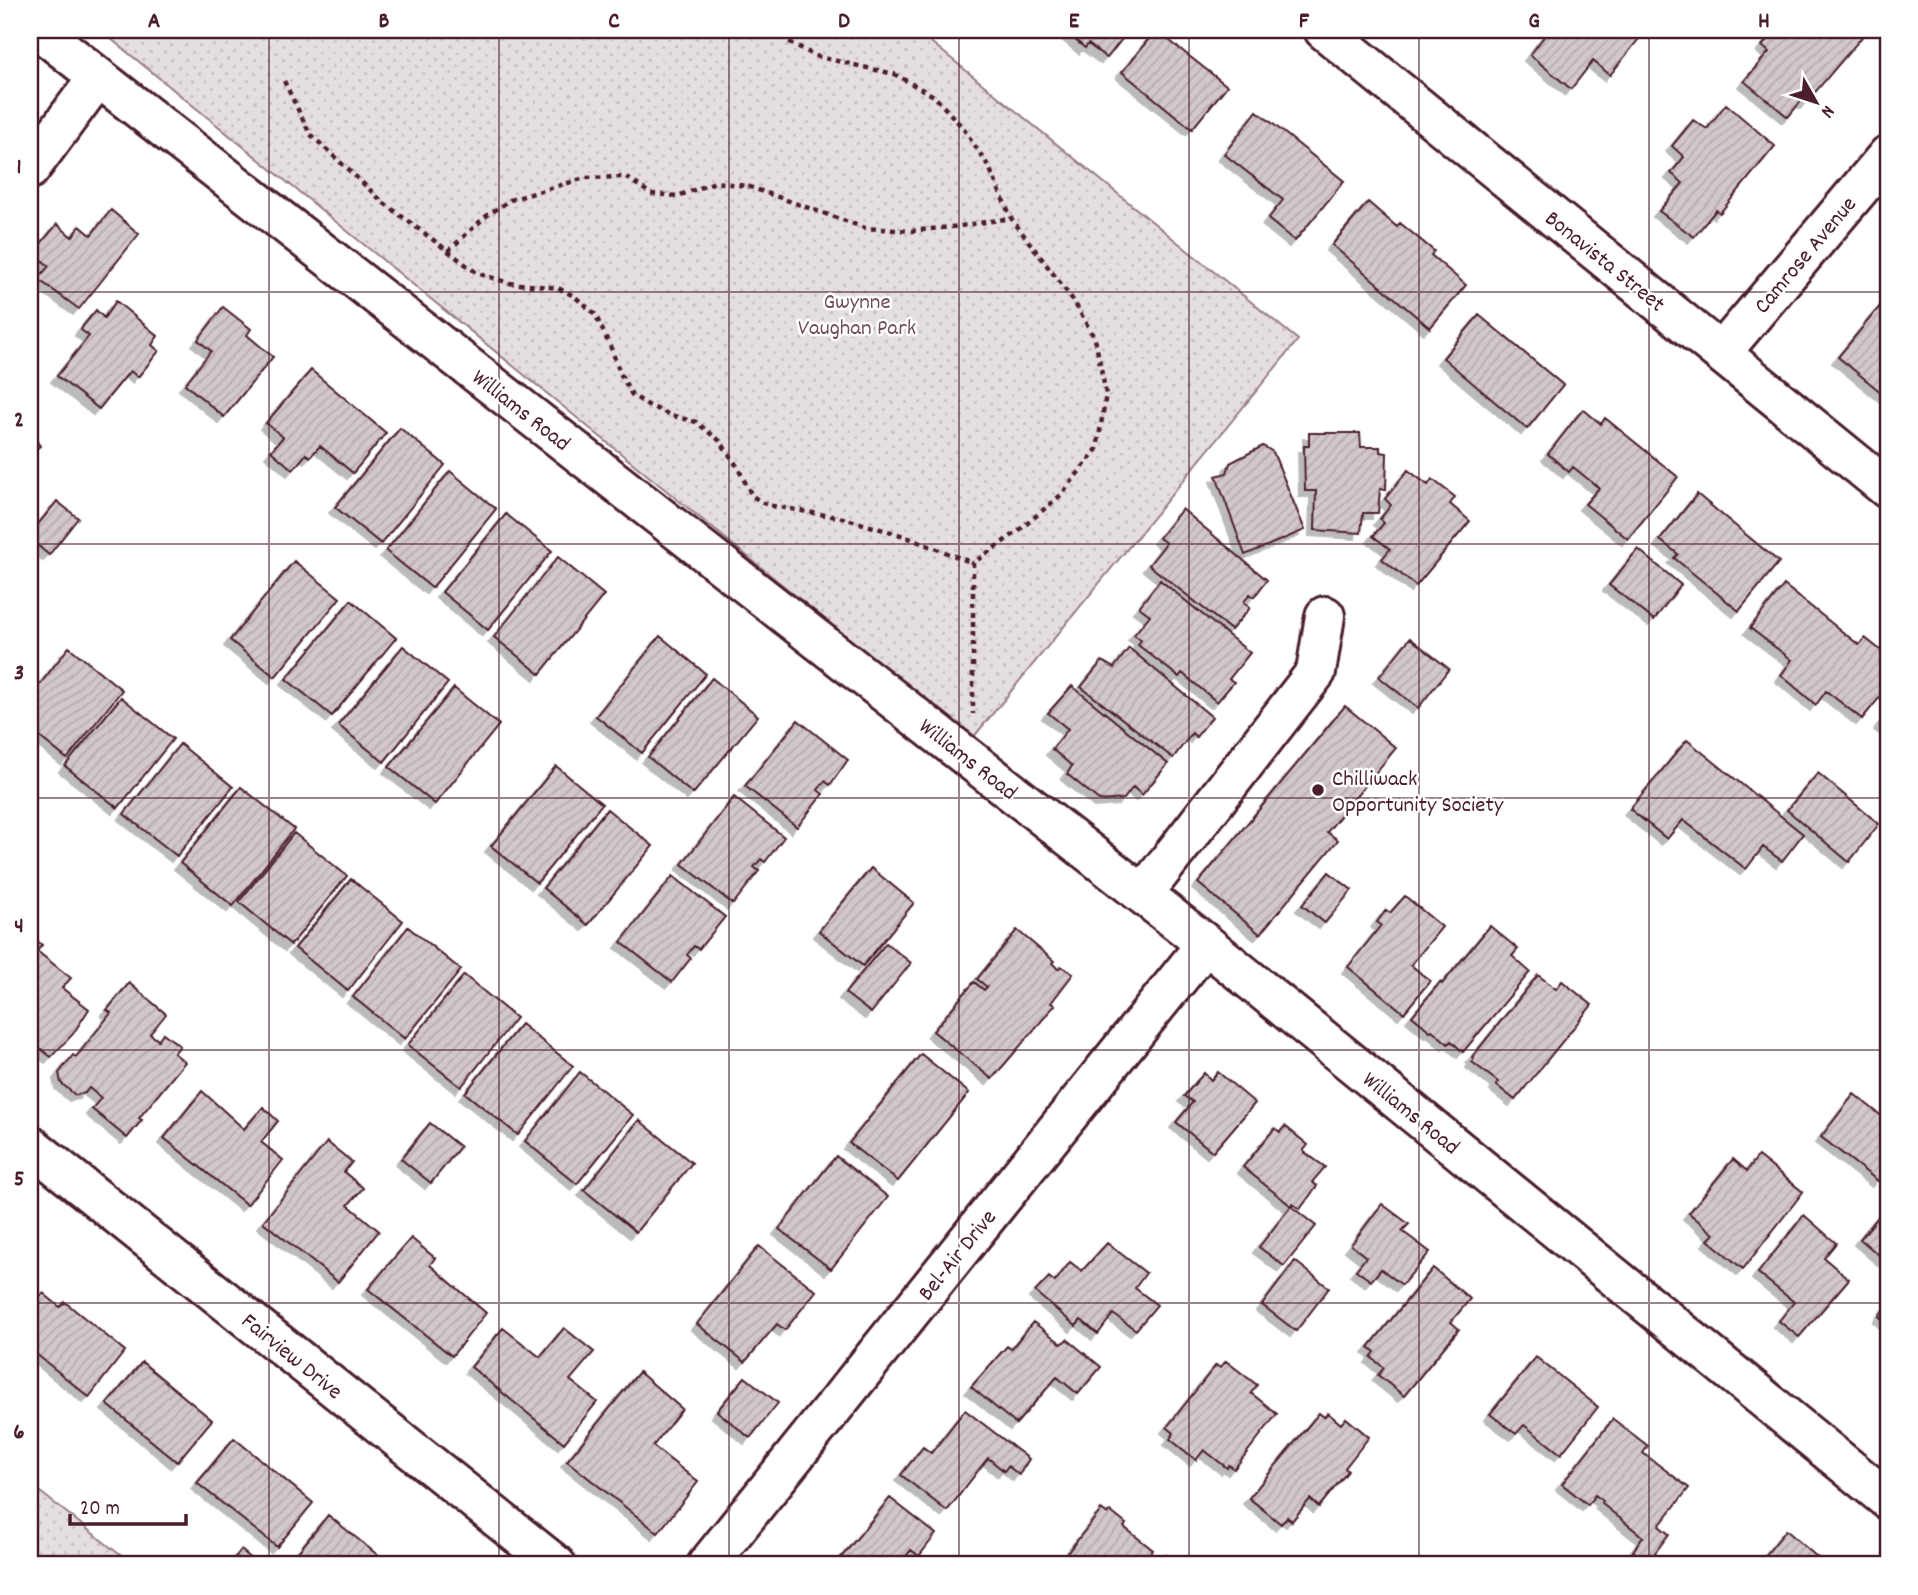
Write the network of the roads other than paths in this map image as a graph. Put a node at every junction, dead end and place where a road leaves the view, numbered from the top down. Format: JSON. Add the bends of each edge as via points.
{"nodes":[{"id":1,"x":39,"y":30,"type":"edge"},
{"id":2,"x":1336,"y":33,"type":"edge"},
{"id":3,"x":98,"y":77,"type":"junction"},
{"id":4,"x":1888,"y":155,"type":"edge"},
{"id":5,"x":30,"y":169,"type":"edge"},
{"id":6,"x":1721,"y":353,"type":"junction"},
{"id":7,"x":1888,"y":489,"type":"edge"},
{"id":8,"x":1325,"y":616,"type":"dead end"},
{"id":9,"x":1143,"y":894,"type":"junction"},
{"id":10,"x":1206,"y":944,"type":"junction"},
{"id":11,"x":30,"y":1145,"type":"edge"},
{"id":12,"x":1888,"y":1500,"type":"edge"},
{"id":13,"x":556,"y":1565,"type":"edge"},
{"id":14,"x":706,"y":1565,"type":"edge"}],
"edges":[{"from":1,"to":3,"type":"street","name":"Williams Road"},
{"from":2,"to":6,"type":"street","name":"Bonavista Street"},
{"from":3,"to":5,"type":"street"},
{"from":3,"to":9,"type":"street","name":"Williams Road"},
{"from":4,"to":6,"type":"street","name":"Camrose Avenue"},
{"from":6,"to":7,"type":"street","name":"Bonavista Street"},
{"from":8,"to":9,"type":"street","via":[[1316,672]]},
{"from":9,"to":10,"type":"street","name":"Williams Road"},
{"from":10,"to":12,"type":"street","name":"Williams Road"},
{"from":10,"to":14,"type":"street","name":"Bel-Air Drive"},
{"from":11,"to":13,"type":"street","name":"Fairview Drive"}]}
